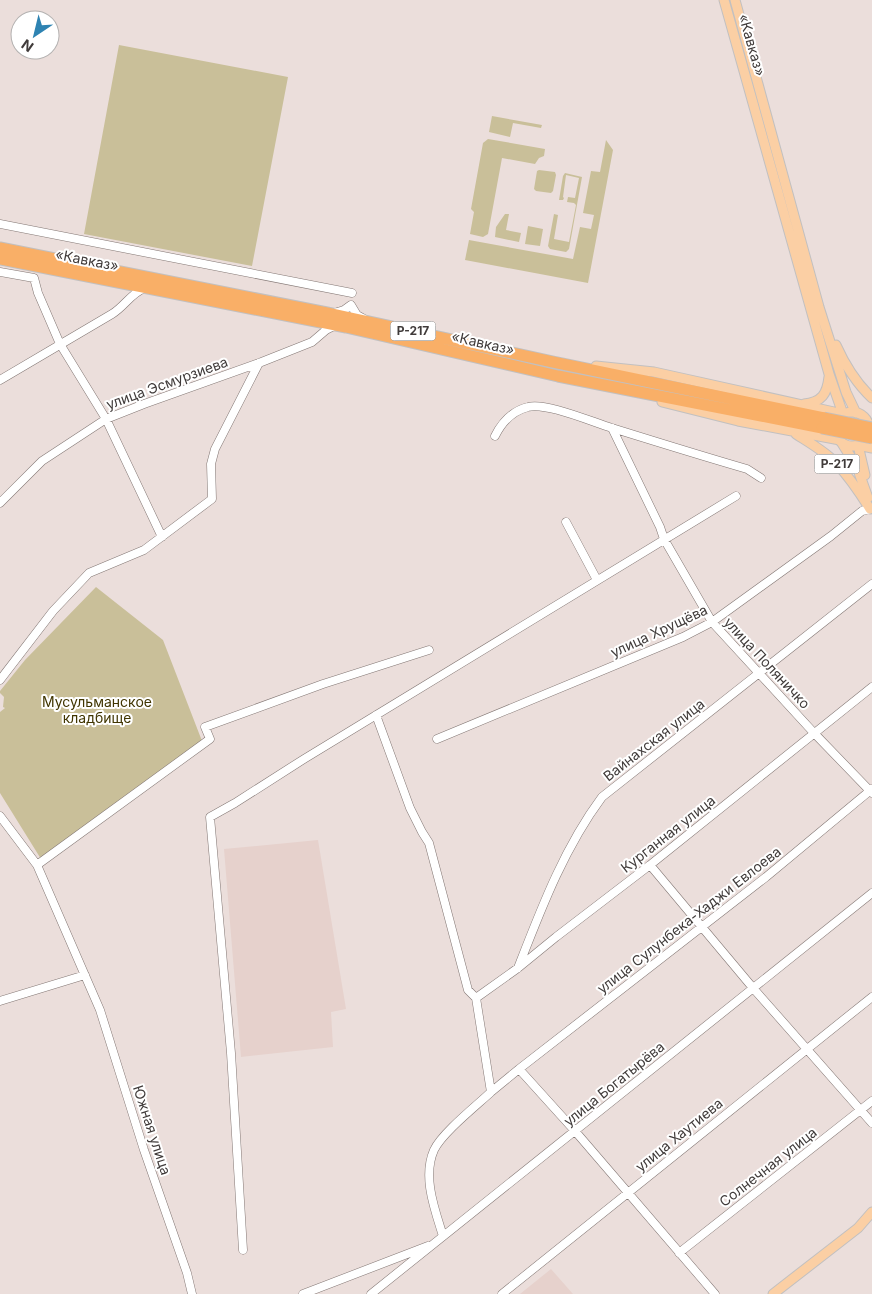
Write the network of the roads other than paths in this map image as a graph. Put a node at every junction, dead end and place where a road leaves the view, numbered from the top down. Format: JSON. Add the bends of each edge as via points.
{"nodes":[{"id":1,"x":724,"y":0,"type":"edge"},
{"id":2,"x":735,"y":0,"type":"edge"},
{"id":3,"x":0,"y":224,"type":"edge"},
{"id":4,"x":0,"y":248,"type":"edge"},
{"id":5,"x":0,"y":259,"type":"edge"},
{"id":6,"x":0,"y":272,"type":"edge"},
{"id":7,"x":118,"y":282,"type":"junction"},
{"id":8,"x":149,"y":287,"type":"junction"},
{"id":9,"x":352,"y":293,"type":"dead end"},
{"id":10,"x":126,"y":302,"type":"junction"},
{"id":11,"x":819,"y":307,"type":"junction"},
{"id":12,"x":317,"y":321,"type":"junction"},
{"id":13,"x":337,"y":325,"type":"junction"},
{"id":14,"x":320,"y":335,"type":"junction"},
{"id":15,"x":60,"y":344,"type":"junction"},
{"id":16,"x":553,"y":362,"type":"junction"},
{"id":17,"x":259,"y":364,"type":"junction"},
{"id":18,"x":829,"y":374,"type":"junction"},
{"id":19,"x":558,"y":376,"type":"junction"},
{"id":20,"x":0,"y":380,"type":"edge"},
{"id":21,"x":872,"y":398,"type":"edge"},
{"id":22,"x":800,"y":404,"type":"junction"},
{"id":23,"x":856,"y":412,"type":"junction"},
{"id":24,"x":844,"y":414,"type":"junction"},
{"id":25,"x":868,"y":418,"type":"edge"},
{"id":26,"x":106,"y":419,"type":"junction"},
{"id":27,"x":823,"y":423,"type":"junction"},
{"id":28,"x":612,"y":428,"type":"junction"},
{"id":29,"x":872,"y":428,"type":"edge"},
{"id":30,"x":792,"y":431,"type":"junction"},
{"id":31,"x":495,"y":436,"type":"dead end"},
{"id":32,"x":872,"y":438,"type":"edge"},
{"id":33,"x":840,"y":440,"type":"junction"},
{"id":34,"x":858,"y":445,"type":"junction"},
{"id":35,"x":872,"y":448,"type":"edge"},
{"id":36,"x":761,"y":478,"type":"dead end"},
{"id":37,"x":870,"y":495,"type":"edge"},
{"id":38,"x":736,"y":496,"type":"dead end"},
{"id":39,"x":0,"y":503,"type":"edge"},
{"id":40,"x":871,"y":512,"type":"edge"},
{"id":41,"x":566,"y":522,"type":"dead end"},
{"id":42,"x":162,"y":537,"type":"junction"},
{"id":43,"x":664,"y":539,"type":"junction"},
{"id":44,"x":597,"y":580,"type":"junction"},
{"id":45,"x":872,"y":584,"type":"edge"},
{"id":46,"x":712,"y":622,"type":"junction"},
{"id":47,"x":428,"y":650,"type":"dead end"},
{"id":48,"x":760,"y":673,"type":"junction"},
{"id":49,"x":0,"y":680,"type":"edge"},
{"id":50,"x":872,"y":687,"type":"edge"},
{"id":51,"x":376,"y":715,"type":"junction"},
{"id":52,"x":814,"y":733,"type":"junction"},
{"id":53,"x":437,"y":739,"type":"dead end"},
{"id":54,"x":871,"y":791,"type":"edge"},
{"id":55,"x":0,"y":816,"type":"edge"},
{"id":56,"x":37,"y":865,"type":"junction"},
{"id":57,"x":650,"y":865,"type":"junction"},
{"id":58,"x":872,"y":893,"type":"edge"},
{"id":59,"x":701,"y":927,"type":"junction"},
{"id":60,"x":518,"y":968,"type":"junction"},
{"id":61,"x":85,"y":976,"type":"junction"},
{"id":62,"x":752,"y":988,"type":"junction"},
{"id":63,"x":872,"y":996,"type":"edge"},
{"id":64,"x":476,"y":998,"type":"junction"},
{"id":65,"x":0,"y":1001,"type":"edge"},
{"id":66,"x":806,"y":1049,"type":"junction"},
{"id":67,"x":519,"y":1068,"type":"junction"},
{"id":68,"x":491,"y":1092,"type":"junction"},
{"id":69,"x":872,"y":1101,"type":"edge"},
{"id":70,"x":862,"y":1110,"type":"junction"},
{"id":71,"x":872,"y":1123,"type":"edge"},
{"id":72,"x":575,"y":1131,"type":"junction"},
{"id":73,"x":627,"y":1193,"type":"junction"},
{"id":74,"x":871,"y":1213,"type":"edge"},
{"id":75,"x":443,"y":1236,"type":"junction"},
{"id":76,"x":434,"y":1243,"type":"junction"},
{"id":77,"x":243,"y":1250,"type":"dead end"},
{"id":78,"x":679,"y":1253,"type":"junction"},
{"id":79,"x":192,"y":1294,"type":"edge"},
{"id":80,"x":303,"y":1294,"type":"edge"},
{"id":81,"x":371,"y":1294,"type":"edge"},
{"id":82,"x":502,"y":1294,"type":"edge"},
{"id":83,"x":715,"y":1294,"type":"edge"},
{"id":84,"x":773,"y":1294,"type":"edge"}],
"edges":[{"from":1,"to":18,"type":"main road","name":"«Кавказ»"},
{"from":2,"to":11,"type":"main road","name":"«Кавказ»"},
{"from":3,"to":9,"type":"street"},
{"from":4,"to":16,"type":"highway","name":"«Кавказ»","number":"Р-217"},
{"from":5,"to":7,"type":"highway","name":"«Кавказ»","number":"Р-217"},
{"from":6,"to":15,"type":"street","via":[[34,278]]},
{"from":7,"to":8,"type":"highway","name":"«Кавказ»","number":"Р-217"},
{"from":7,"to":10,"type":"street","via":[[129,291]]},
{"from":8,"to":10,"type":"street","via":[[136,292]]},
{"from":8,"to":12,"type":"highway","name":"«Кавказ»","number":"Р-217"},
{"from":10,"to":15,"type":"street","via":[[115,312]]},
{"from":11,"to":21,"type":"main road","via":[[843,360],[855,380]]},
{"from":11,"to":23,"type":"main road","name":"«Кавказ»","via":[[843,384]]},
{"from":12,"to":13,"type":"highway","name":"«Кавказ»","number":"Р-217"},
{"from":12,"to":14,"type":"street"},
{"from":13,"to":14,"type":"street","name":"улица Эсмурзиева"},
{"from":13,"to":19,"type":"highway","name":"«Кавказ»","number":"Р-217"},
{"from":14,"to":17,"type":"street","name":"улица Эсмурзиева","via":[[312,342]]},
{"from":15,"to":20,"type":"street"},
{"from":15,"to":26,"type":"street"},
{"from":16,"to":22,"type":"main road","number":"Р-217","via":[[654,372]]},
{"from":16,"to":27,"type":"highway","name":"«Кавказ»","number":"Р-217"},
{"from":17,"to":26,"type":"street","name":"улица Эсмурзиева"},
{"from":17,"to":42,"type":"street","via":[[215,449],[212,500]]},
{"from":18,"to":22,"type":"main road","via":[[828,386],[820,399]]},
{"from":18,"to":24,"type":"main road","name":"«Кавказ»"},
{"from":19,"to":27,"type":"highway","name":"«Кавказ»","number":"Р-217"},
{"from":19,"to":30,"type":"main road","number":"Р-217","via":[[738,421]]},
{"from":22,"to":24,"type":"main road","number":"Р-217"},
{"from":23,"to":24,"type":"main road"},
{"from":23,"to":25,"type":"main road"},
{"from":24,"to":33,"type":"main road","via":[[836,425],[836,435]]},
{"from":25,"to":34,"type":"main road","via":[[869,433]]},
{"from":26,"to":39,"type":"street","name":"улица Эсмурзиева","via":[[42,461]]},
{"from":26,"to":42,"type":"street"},
{"from":27,"to":29,"type":"highway","name":"«Кавказ»","number":"Р-217","bridge":true},
{"from":27,"to":32,"type":"highway","name":"«Кавказ»","number":"Р-217","bridge":true},
{"from":28,"to":31,"type":"street","via":[[544,406],[529,406],[512,413]]},
{"from":28,"to":36,"type":"street","via":[[747,469]]},
{"from":28,"to":43,"type":"street","name":"улица Поляничко"},
{"from":30,"to":33,"type":"main road","number":"Р-217"},
{"from":30,"to":40,"type":"main road","number":"Р-217","via":[[836,463],[856,486]]},
{"from":33,"to":34,"type":"main road","via":[[848,445]]},
{"from":33,"to":37,"type":"main road","number":"Р-217"},
{"from":34,"to":35,"type":"main road","number":"Р-217"},
{"from":34,"to":37,"type":"main road","number":"Р-217"},
{"from":37,"to":40,"type":"main road","number":"Р-217"},
{"from":38,"to":43,"type":"street"},
{"from":40,"to":46,"type":"street","name":"улица Хрущёва","via":[[862,511]]},
{"from":41,"to":44,"type":"street"},
{"from":42,"to":49,"type":"street","via":[[144,550],[89,573],[54,611]]},
{"from":43,"to":44,"type":"street"},
{"from":43,"to":46,"type":"street","name":"улица Поляничко"},
{"from":44,"to":51,"type":"street"},
{"from":45,"to":48,"type":"street","name":"Вайнахская улица"},
{"from":46,"to":48,"type":"street","name":"улица Поляничко"},
{"from":46,"to":53,"type":"street","name":"улица Хрущёва"},
{"from":47,"to":56,"type":"street","via":[[205,727],[210,739]]},
{"from":48,"to":52,"type":"street","name":"улица Поляничко"},
{"from":48,"to":60,"type":"street","name":"Вайнахская улица","via":[[602,796],[587,817],[548,892]]},
{"from":50,"to":52,"type":"street","name":"Курганная улица"},
{"from":51,"to":64,"type":"street","via":[[410,808],[429,842],[468,990]]},
{"from":51,"to":77,"type":"street","via":[[210,817],[231,1053]]},
{"from":52,"to":54,"type":"street","name":"улица Поляничко"},
{"from":52,"to":57,"type":"street","name":"Курганная улица"},
{"from":54,"to":59,"type":"street","name":"улица Сулунбека-Хаджи Евлоева"},
{"from":55,"to":56,"type":"street","name":"Южная улица"},
{"from":56,"to":61,"type":"street","name":"Южная улица"},
{"from":57,"to":59,"type":"street"},
{"from":57,"to":60,"type":"street","name":"Курганная улица"},
{"from":58,"to":62,"type":"street","name":"улица Богатырёва"},
{"from":59,"to":62,"type":"street"},
{"from":59,"to":67,"type":"street","name":"улица Сулунбека-Хаджи Евлоева"},
{"from":60,"to":64,"type":"street","name":"Курганная улица"},
{"from":61,"to":65,"type":"street"},
{"from":61,"to":79,"type":"street","name":"Южная улица","via":[[100,1010]]},
{"from":62,"to":66,"type":"street"},
{"from":62,"to":72,"type":"street","name":"улица Богатырёва"},
{"from":63,"to":66,"type":"street","name":"улица Хаутиева"},
{"from":64,"to":68,"type":"street"},
{"from":66,"to":70,"type":"street"},
{"from":66,"to":73,"type":"street","name":"улица Хаутиева"},
{"from":67,"to":68,"type":"street","name":"улица Сулунбека-Хаджи Евлоева"},
{"from":67,"to":72,"type":"street"},
{"from":68,"to":75,"type":"street","name":"улица Сулунбека-Хаджи Евлоева","via":[[446,1133],[434,1149],[430,1169],[432,1200]]},
{"from":69,"to":70,"type":"street","name":"Солнечная улица"},
{"from":70,"to":71,"type":"street"},
{"from":70,"to":78,"type":"street","name":"Солнечная улица"},
{"from":72,"to":73,"type":"street"},
{"from":72,"to":75,"type":"street","name":"улица Богатырёва"},
{"from":73,"to":78,"type":"street"},
{"from":73,"to":82,"type":"street","name":"улица Хаутиева"},
{"from":74,"to":84,"type":"main road","via":[[858,1228]]},
{"from":75,"to":76,"type":"street","name":"улица Богатырёва"},
{"from":76,"to":80,"type":"street"},
{"from":76,"to":81,"type":"street","name":"улица Богатырёва"},
{"from":78,"to":83,"type":"street"}]}
